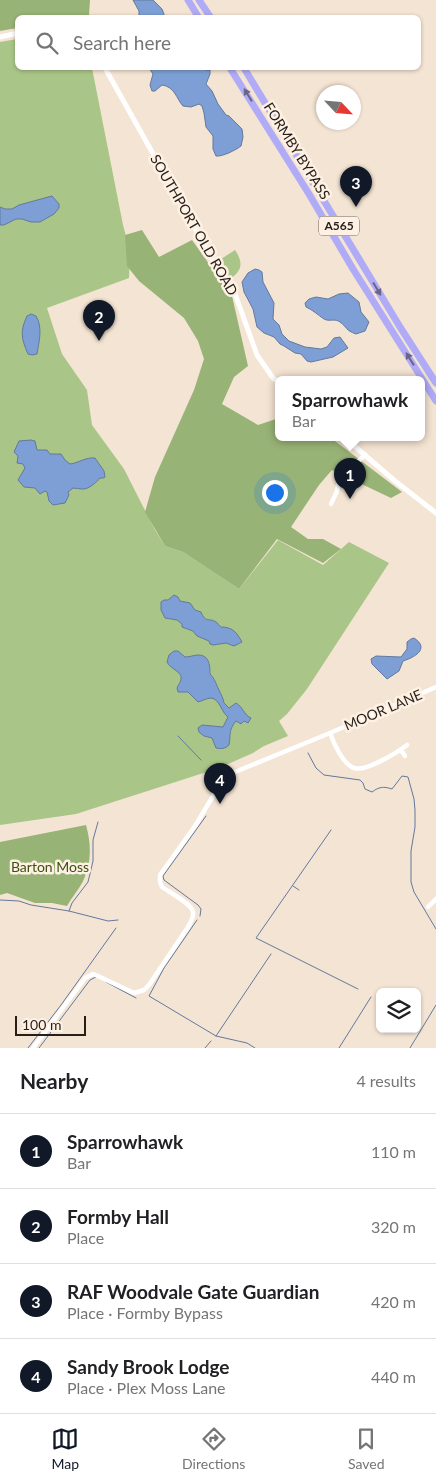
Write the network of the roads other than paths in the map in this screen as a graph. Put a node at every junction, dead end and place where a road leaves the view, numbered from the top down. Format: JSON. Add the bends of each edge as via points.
{"nodes":[{"id":1,"x":188,"y":0,"type":"edge"},
{"id":2,"x":199,"y":0,"type":"edge"},
{"id":3,"x":197,"y":15,"type":"edge"},
{"id":4,"x":208,"y":15,"type":"edge"},
{"id":5,"x":15,"y":34,"type":"edge"},
{"id":6,"x":0,"y":37,"type":"edge"},
{"id":7,"x":106,"y":70,"type":"edge"},
{"id":8,"x":231,"y":70,"type":"edge"},
{"id":9,"x":245,"y":70,"type":"edge"},
{"id":10,"x":346,"y":238,"type":"junction"},
{"id":11,"x":364,"y":286,"type":"junction"},
{"id":12,"x":420,"y":376,"type":"edge"},
{"id":13,"x":275,"y":379,"type":"edge"},
{"id":14,"x":425,"y":383,"type":"edge"},
{"id":15,"x":436,"y":383,"type":"edge"},
{"id":16,"x":436,"y":401,"type":"edge"},
{"id":17,"x":349,"y":441,"type":"edge"},
{"id":18,"x":366,"y":455,"type":"junction"},
{"id":19,"x":332,"y":504,"type":"dead end"},
{"id":20,"x":436,"y":513,"type":"edge"},
{"id":21,"x":436,"y":687,"type":"edge"},
{"id":22,"x":330,"y":733,"type":"junction"},
{"id":23,"x":407,"y":745,"type":"dead end"},
{"id":24,"x":401,"y":750,"type":"junction"},
{"id":25,"x":405,"y":756,"type":"dead end"},
{"id":26,"x":436,"y":899,"type":"edge"},
{"id":27,"x":428,"y":907,"type":"dead end"},
{"id":28,"x":33,"y":1048,"type":"edge"}],
"edges":[{"from":1,"to":3,"type":"highway"},
{"from":2,"to":4,"type":"highway"},
{"from":5,"to":6,"type":"street"},
{"from":7,"to":13,"type":"street","name":"SOUTHPORT OLD ROAD","via":[[212,259],[234,291],[257,355]]},
{"from":11,"to":8,"type":"highway","name":"FORMBY BYPASS","number":"A565","one_way":true},
{"from":9,"to":10,"type":"highway","name":"FORMBY BYPASS","number":"A565"},
{"from":10,"to":11,"type":"highway","via":[[343,243],[358,267]]},
{"from":10,"to":15,"type":"highway","name":"FORMBY BYPASS","number":"A565","one_way":true},
{"from":12,"to":11,"type":"highway","name":"FORMBY BYPASS","number":"A565","one_way":true},
{"from":16,"to":14,"type":"highway","name":"FORMBY BYPASS","number":"A565","one_way":true},
{"from":17,"to":18,"type":"street"},
{"from":18,"to":19,"type":"street","via":[[339,479]]},
{"from":18,"to":20,"type":"street"},
{"from":21,"to":22,"type":"street","name":"MOOR LANE"},
{"from":22,"to":24,"type":"street","via":[[340,754],[355,768],[370,766]]},
{"from":22,"to":28,"type":"street","name":"MOOR LANE","via":[[235,772],[224,780],[160,875],[162,887],[190,906],[193,912],[188,927],[149,985],[134,993],[93,974],[85,978]]},
{"from":23,"to":24,"type":"street"},
{"from":24,"to":25,"type":"street"},
{"from":26,"to":27,"type":"street"}]}
